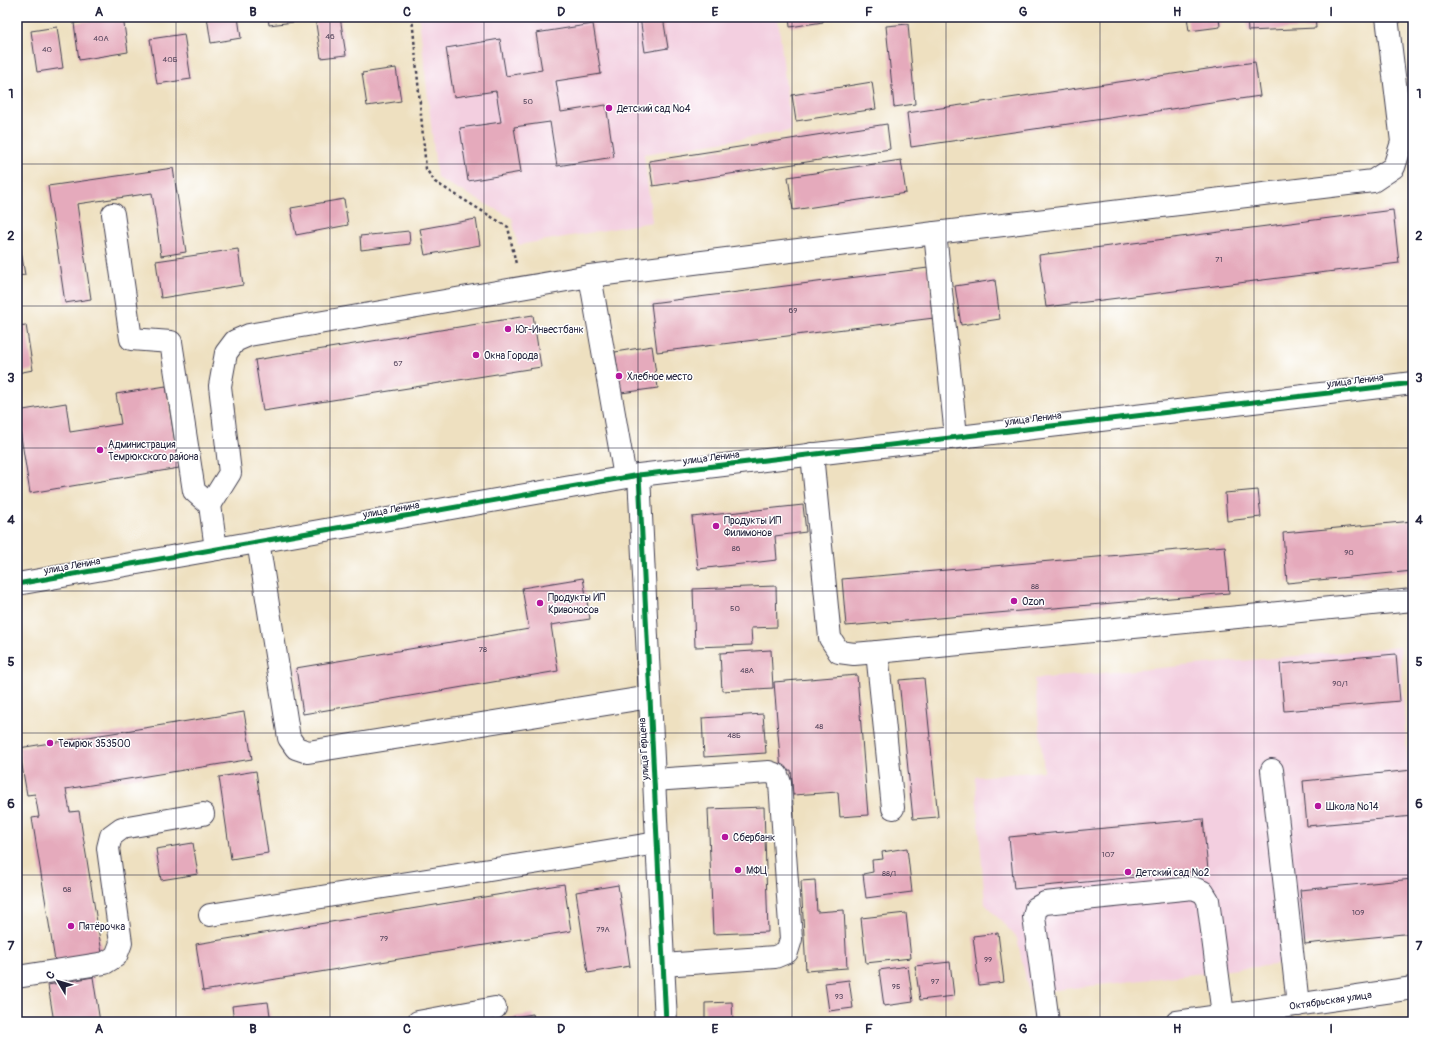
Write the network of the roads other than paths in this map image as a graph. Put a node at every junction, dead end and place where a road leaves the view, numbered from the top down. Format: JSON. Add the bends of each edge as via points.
{"nodes":[{"id":1,"x":1387,"y":17,"type":"edge"},
{"id":2,"x":113,"y":214,"type":"dead end"},
{"id":3,"x":935,"y":233,"type":"junction"},
{"id":4,"x":590,"y":276,"type":"junction"},
{"id":5,"x":1413,"y":383,"type":"edge"},
{"id":6,"x":956,"y":436,"type":"junction"},
{"id":7,"x":812,"y":454,"type":"junction"},
{"id":8,"x":632,"y":476,"type":"junction"},
{"id":9,"x":210,"y":505,"type":"junction"},
{"id":10,"x":258,"y":541,"type":"junction"},
{"id":11,"x":216,"y":549,"type":"junction"},
{"id":12,"x":17,"y":584,"type":"edge"},
{"id":13,"x":1413,"y":600,"type":"edge"},
{"id":14,"x":877,"y":652,"type":"junction"},
{"id":15,"x":650,"y":697,"type":"junction"},
{"id":16,"x":1272,"y":770,"type":"dead end"},
{"id":17,"x":654,"y":780,"type":"junction"},
{"id":18,"x":893,"y":808,"type":"dead end"},
{"id":19,"x":203,"y":814,"type":"dead end"},
{"id":20,"x":657,"y":843,"type":"junction"},
{"id":21,"x":210,"y":915,"type":"dead end"},
{"id":22,"x":663,"y":965,"type":"junction"},
{"id":23,"x":17,"y":977,"type":"edge"},
{"id":24,"x":1413,"y":988,"type":"edge"},
{"id":25,"x":1298,"y":1005,"type":"junction"},
{"id":26,"x":495,"y":1008,"type":"dead end"},
{"id":27,"x":1223,"y":1015,"type":"junction"},
{"id":28,"x":418,"y":1022,"type":"edge"},
{"id":29,"x":666,"y":1022,"type":"edge"},
{"id":30,"x":1048,"y":1022,"type":"edge"},
{"id":31,"x":1177,"y":1022,"type":"edge"}],
"edges":[{"from":1,"to":3,"type":"street","via":[[1402,142],[1394,167],[1372,181]]},
{"from":2,"to":9,"type":"street","via":[[131,339],[171,342],[194,491]]},
{"from":3,"to":4,"type":"street"},
{"from":3,"to":6,"type":"street"},
{"from":4,"to":8,"type":"street","name":"улица Герцена"},
{"from":4,"to":9,"type":"street","via":[[249,335],[235,341],[226,353],[220,386],[230,473]]},
{"from":5,"to":6,"type":"street","name":"улица Ленина"},
{"from":6,"to":7,"type":"street","name":"улица Ленина"},
{"from":7,"to":8,"type":"street","name":"улица Ленина"},
{"from":7,"to":14,"type":"street","via":[[830,638],[839,652]]},
{"from":8,"to":10,"type":"street","name":"улица Ленина"},
{"from":8,"to":15,"type":"street","name":"улица Герцена"},
{"from":9,"to":11,"type":"street"},
{"from":10,"to":11,"type":"street","name":"улица Ленина"},
{"from":10,"to":15,"type":"street","via":[[289,738],[296,748],[308,752]]},
{"from":11,"to":12,"type":"street","name":"улица Ленина"},
{"from":13,"to":14,"type":"street"},
{"from":14,"to":18,"type":"street"},
{"from":15,"to":17,"type":"street","name":"улица Герцена"},
{"from":16,"to":25,"type":"street"},
{"from":17,"to":20,"type":"street","name":"улица Герцена"},
{"from":17,"to":22,"type":"street","via":[[769,772],[777,775],[780,783],[791,939],[787,952],[776,957]]},
{"from":19,"to":23,"type":"street","via":[[122,828],[111,836],[108,848],[121,943],[116,956],[105,963]]},
{"from":20,"to":21,"type":"street"},
{"from":20,"to":22,"type":"street","name":"улица Герцена"},
{"from":22,"to":29,"type":"street","name":"улица Герцена"},
{"from":24,"to":25,"type":"street","name":"Октябрьская улица"},
{"from":25,"to":27,"type":"street","name":"Октябрьская улица"},
{"from":26,"to":28,"type":"street"},
{"from":27,"to":30,"type":"street","via":[[1208,900],[1203,892],[1193,888],[1045,903],[1036,908],[1034,917]]},
{"from":27,"to":31,"type":"street","name":"Октябрьская улица"}]}
